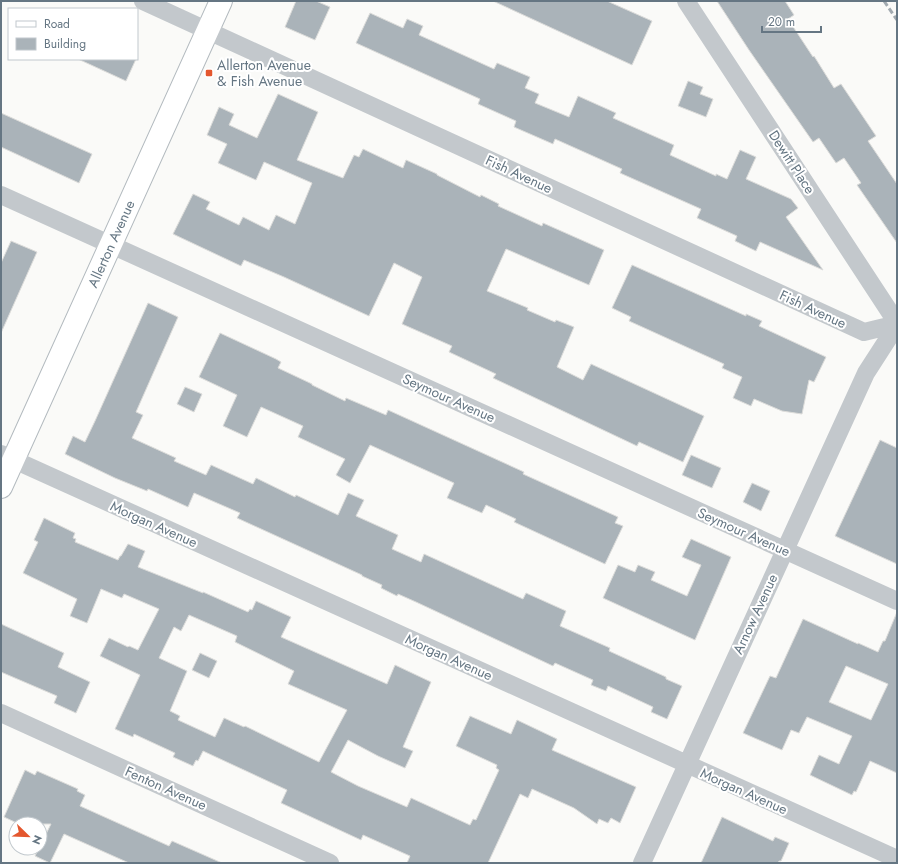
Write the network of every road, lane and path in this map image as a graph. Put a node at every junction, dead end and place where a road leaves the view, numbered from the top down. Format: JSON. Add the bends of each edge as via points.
{"nodes":[{"id":1,"x":143,"y":1,"type":"edge"},
{"id":2,"x":221,"y":1,"type":"edge"},
{"id":3,"x":686,"y":1,"type":"edge"},
{"id":4,"x":208,"y":30,"type":"junction"},
{"id":5,"x":1,"y":195,"type":"edge"},
{"id":6,"x":111,"y":245,"type":"junction"},
{"id":7,"x":897,"y":324,"type":"edge"},
{"id":8,"x":7,"y":457,"type":"edge"},
{"id":9,"x":1,"y":487,"type":"edge"},
{"id":10,"x":784,"y":550,"type":"junction"},
{"id":11,"x":897,"y":601,"type":"edge"},
{"id":12,"x":1,"y":713,"type":"edge"},
{"id":13,"x":686,"y":765,"type":"junction"},
{"id":14,"x":897,"y":859,"type":"edge"},
{"id":15,"x":330,"y":863,"type":"edge"},
{"id":16,"x":642,"y":863,"type":"edge"}],
"edges":[{"from":1,"to":4,"type":"street","name":"Fish Avenue"},
{"from":2,"to":4,"type":"main road","name":"Allerton Avenue"},
{"from":3,"to":7,"type":"street","name":"Dewitt Place"},
{"from":4,"to":6,"type":"main road","name":"Allerton Avenue"},
{"from":4,"to":7,"type":"street","name":"Fish Avenue","via":[[864,332]]},
{"from":5,"to":6,"type":"street","name":"Seymour Avenue"},
{"from":6,"to":8,"type":"main road","name":"Allerton Avenue"},
{"from":6,"to":10,"type":"street","name":"Seymour Avenue"},
{"from":7,"to":10,"type":"street","name":"Arnow Avenue","via":[[866,373]]},
{"from":8,"to":9,"type":"main road","name":"Allerton Avenue"},
{"from":8,"to":13,"type":"street","name":"Morgan Avenue"},
{"from":10,"to":11,"type":"street","name":"Seymour Avenue"},
{"from":10,"to":13,"type":"street","name":"Arnow Avenue"},
{"from":12,"to":15,"type":"street","name":"Fenton Avenue"},
{"from":13,"to":14,"type":"street","name":"Morgan Avenue"},
{"from":13,"to":16,"type":"street","name":"Arnow Avenue"}]}
